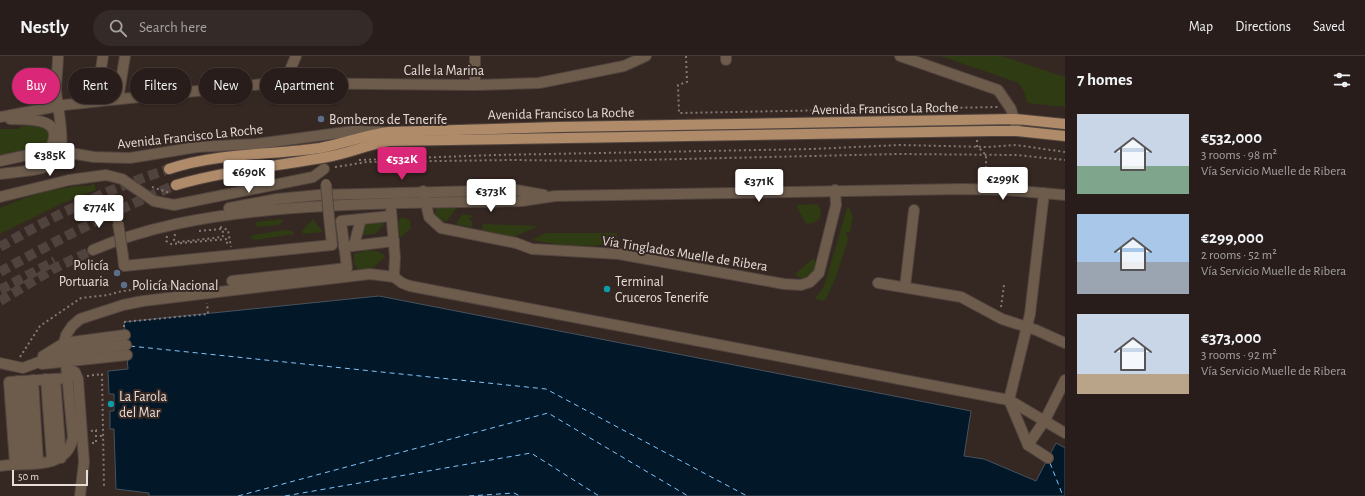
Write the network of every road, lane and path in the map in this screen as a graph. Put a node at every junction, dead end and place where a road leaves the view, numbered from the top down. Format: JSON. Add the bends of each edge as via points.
{"nodes":[{"id":1,"x":58,"y":56,"type":"edge"},
{"id":2,"x":102,"y":56,"type":"edge"},
{"id":3,"x":126,"y":56,"type":"edge"},
{"id":4,"x":296,"y":56,"type":"edge"},
{"id":5,"x":475,"y":56,"type":"edge"},
{"id":6,"x":646,"y":56,"type":"edge"},
{"id":7,"x":686,"y":56,"type":"edge"},
{"id":8,"x":900,"y":56,"type":"edge"},
{"id":9,"x":100,"y":68,"type":"edge"},
{"id":10,"x":291,"y":68,"type":"edge"},
{"id":11,"x":122,"y":78,"type":"edge"},
{"id":12,"x":348,"y":83,"type":"edge"},
{"id":13,"x":260,"y":85,"type":"edge"},
{"id":14,"x":475,"y":85,"type":"junction"},
{"id":15,"x":122,"y":99,"type":"edge"},
{"id":16,"x":73,"y":104,"type":"edge"},
{"id":17,"x":58,"y":106,"type":"junction"},
{"id":18,"x":1000,"y":107,"type":"dead end"},
{"id":19,"x":0,"y":118,"type":"edge"},
{"id":20,"x":1015,"y":119,"type":"junction"},
{"id":21,"x":1065,"y":124,"type":"edge"},
{"id":22,"x":1017,"y":131,"type":"junction"},
{"id":23,"x":1065,"y":136,"type":"edge"},
{"id":24,"x":389,"y":137,"type":"junction"},
{"id":25,"x":977,"y":146,"type":"junction"},
{"id":26,"x":60,"y":152,"type":"junction"},
{"id":27,"x":1065,"y":152,"type":"edge"},
{"id":28,"x":37,"y":153,"type":"junction"},
{"id":29,"x":986,"y":154,"type":"junction"},
{"id":30,"x":1065,"y":160,"type":"edge"},
{"id":31,"x":0,"y":161,"type":"edge"},
{"id":32,"x":324,"y":167,"type":"junction"},
{"id":33,"x":169,"y":169,"type":"tunnel mouth"},
{"id":34,"x":0,"y":174,"type":"edge"},
{"id":35,"x":176,"y":185,"type":"tunnel mouth"},
{"id":36,"x":986,"y":189,"type":"junction"},
{"id":37,"x":836,"y":190,"type":"junction"},
{"id":38,"x":423,"y":191,"type":"junction"},
{"id":39,"x":389,"y":192,"type":"junction"},
{"id":40,"x":1044,"y":193,"type":"junction"},
{"id":41,"x":555,"y":196,"type":"junction"},
{"id":42,"x":1065,"y":196,"type":"edge"},
{"id":43,"x":0,"y":197,"type":"edge"},
{"id":44,"x":424,"y":202,"type":"junction"},
{"id":45,"x":390,"y":203,"type":"junction"},
{"id":46,"x":914,"y":210,"type":"dead end"},
{"id":47,"x":391,"y":216,"type":"junction"},
{"id":48,"x":361,"y":219,"type":"junction"},
{"id":49,"x":118,"y":223,"type":"dead end"},
{"id":50,"x":394,"y":241,"type":"junction"},
{"id":51,"x":228,"y":245,"type":"dead end"},
{"id":52,"x":349,"y":246,"type":"junction"},
{"id":53,"x":233,"y":255,"type":"junction"},
{"id":54,"x":394,"y":278,"type":"junction"},
{"id":55,"x":232,"y":281,"type":"dead end"},
{"id":56,"x":878,"y":283,"type":"dead end"},
{"id":57,"x":1004,"y":285,"type":"dead end"},
{"id":58,"x":905,"y":288,"type":"junction"},
{"id":59,"x":208,"y":314,"type":"dead end"},
{"id":60,"x":999,"y":317,"type":"junction"},
{"id":61,"x":1027,"y":327,"type":"junction"},
{"id":62,"x":1065,"y":342,"type":"edge"},
{"id":63,"x":126,"y":345,"type":"junction"},
{"id":64,"x":0,"y":363,"type":"edge"},
{"id":65,"x":34,"y":365,"type":"junction"},
{"id":66,"x":48,"y":375,"type":"junction"},
{"id":67,"x":1065,"y":383,"type":"edge"},
{"id":68,"x":1009,"y":400,"type":"junction"},
{"id":69,"x":1045,"y":420,"type":"junction"},
{"id":70,"x":1065,"y":433,"type":"edge"},
{"id":71,"x":96,"y":436,"type":"dead end"},
{"id":72,"x":103,"y":436,"type":"junction"},
{"id":73,"x":1028,"y":445,"type":"junction"},
{"id":74,"x":1048,"y":458,"type":"dead end"},
{"id":75,"x":41,"y":461,"type":"junction"},
{"id":76,"x":0,"y":466,"type":"edge"},
{"id":77,"x":104,"y":486,"type":"dead end"},
{"id":78,"x":80,"y":496,"type":"edge"}],
"edges":[{"from":1,"to":17,"type":"street"},
{"from":2,"to":9,"type":"street"},
{"from":3,"to":11,"type":"street"},
{"from":4,"to":10,"type":"street"},
{"from":5,"to":14,"type":"street"},
{"from":6,"to":14,"type":"street","name":"Calle la Marina","via":[[624,66],[553,81]]},
{"from":7,"to":18,"type":"path","via":[[687,82],[678,85],[679,113]]},
{"from":8,"to":20,"type":"street","via":[[996,88],[1005,98]]},
{"from":12,"to":14,"type":"street","name":"Calle la Marina"},
{"from":13,"to":15,"type":"street","name":"Calle la Marina"},
{"from":16,"to":17,"type":"street","name":"Calle la Marina"},
{"from":17,"to":19,"type":"street","name":"Calle la Marina"},
{"from":17,"to":26,"type":"street"},
{"from":19,"to":28,"type":"street","via":[[46,122],[51,126],[54,134],[51,147]]},
{"from":20,"to":21,"type":"main road","name":"Avenida Francisco La Roche"},
{"from":20,"to":22,"type":"street"},
{"from":20,"to":24,"type":"main road","name":"Avenida Francisco La Roche","via":[[566,127]]},
{"from":22,"to":23,"type":"main road","name":"Avenida Francisco La Roche"},
{"from":22,"to":24,"type":"main road","name":"Avenida Francisco La Roche"},
{"from":24,"to":26,"type":"street","name":"Avenida Francisco La Roche","via":[[354,131],[256,144],[197,147],[130,158],[94,157]]},
{"from":24,"to":33,"type":"main road","via":[[367,135],[319,148],[204,160]]},
{"from":24,"to":35,"type":"main road","via":[[334,156],[206,176]]},
{"from":25,"to":27,"type":"path","via":[[1016,145]]},
{"from":25,"to":29,"type":"path"},
{"from":25,"to":32,"type":"path","via":[[900,145],[480,155],[368,159]]},
{"from":26,"to":28,"type":"street","name":"Avenida Francisco La Roche"},
{"from":26,"to":34,"type":"street","via":[[55,163],[46,167]]},
{"from":28,"to":31,"type":"street"},
{"from":29,"to":30,"type":"path"},
{"from":29,"to":32,"type":"path","via":[[375,162]]},
{"from":29,"to":36,"type":"path"},
{"from":32,"to":43,"type":"street","via":[[313,177],[174,205],[154,201],[122,180],[106,175],[69,180]]},
{"from":32,"to":53,"type":"street","bridge":true,"via":[[332,245]]},
{"from":36,"to":37,"type":"street"},
{"from":36,"to":40,"type":"street"},
{"from":37,"to":41,"type":"street"},
{"from":37,"to":44,"type":"street","name":"Vía Tinglados Muelle de Ribera","via":[[836,205],[819,273],[810,282],[801,285],[618,254],[532,249],[516,243],[441,228],[429,217]]},
{"from":38,"to":39,"type":"street"},
{"from":38,"to":41,"type":"street","via":[[516,190]]},
{"from":38,"to":44,"type":"street"},
{"from":39,"to":45,"type":"street"},
{"from":39,"to":45,"type":"street","via":[[277,200],[168,219],[116,234],[95,247],[154,229],[223,215],[320,205]]},
{"from":40,"to":42,"type":"street"},
{"from":40,"to":61,"type":"street"},
{"from":41,"to":44,"type":"street","via":[[522,201]]},
{"from":44,"to":45,"type":"street"},
{"from":45,"to":47,"type":"street"},
{"from":46,"to":58,"type":"street"},
{"from":47,"to":48,"type":"street"},
{"from":47,"to":50,"type":"street"},
{"from":48,"to":52,"type":"street"},
{"from":48,"to":52,"type":"street","via":[[341,221]]},
{"from":49,"to":53,"type":"street","bridge":true,"via":[[124,266]]},
{"from":50,"to":52,"type":"street"},
{"from":50,"to":54,"type":"street"},
{"from":51,"to":53,"type":"path","via":[[227,239],[171,244],[166,241],[167,235],[178,233],[174,235],[174,240],[179,242],[222,237],[222,229],[195,230],[221,227],[230,234]]},
{"from":52,"to":55,"type":"street","via":[[347,268]]},
{"from":54,"to":66,"type":"street","via":[[370,274],[130,304],[80,319],[72,326]]},
{"from":54,"to":68,"type":"street","via":[[410,286]]},
{"from":56,"to":58,"type":"street"},
{"from":57,"to":60,"type":"path"},
{"from":58,"to":60,"type":"street","via":[[961,297]]},
{"from":59,"to":63,"type":"path","via":[[124,322]]},
{"from":60,"to":61,"type":"street"},
{"from":61,"to":62,"type":"street"},
{"from":61,"to":68,"type":"street"},
{"from":63,"to":66,"type":"street"},
{"from":63,"to":66,"type":"street"},
{"from":64,"to":65,"type":"street","via":[[19,368]]},
{"from":65,"to":66,"type":"street"},
{"from":65,"to":66,"type":"street","via":[[45,353]]},
{"from":66,"to":72,"type":"path","via":[[102,374]]},
{"from":66,"to":75,"type":"street"},
{"from":66,"to":75,"type":"street"},
{"from":66,"to":75,"type":"street"},
{"from":66,"to":75,"type":"street","via":[[9,382]]},
{"from":66,"to":78,"type":"street","via":[[84,462]]},
{"from":67,"to":69,"type":"street"},
{"from":68,"to":69,"type":"street"},
{"from":68,"to":73,"type":"street"},
{"from":69,"to":70,"type":"street"},
{"from":69,"to":73,"type":"street"},
{"from":71,"to":72,"type":"path"},
{"from":72,"to":77,"type":"path"},
{"from":73,"to":74,"type":"street"},
{"from":75,"to":76,"type":"street"}]}
